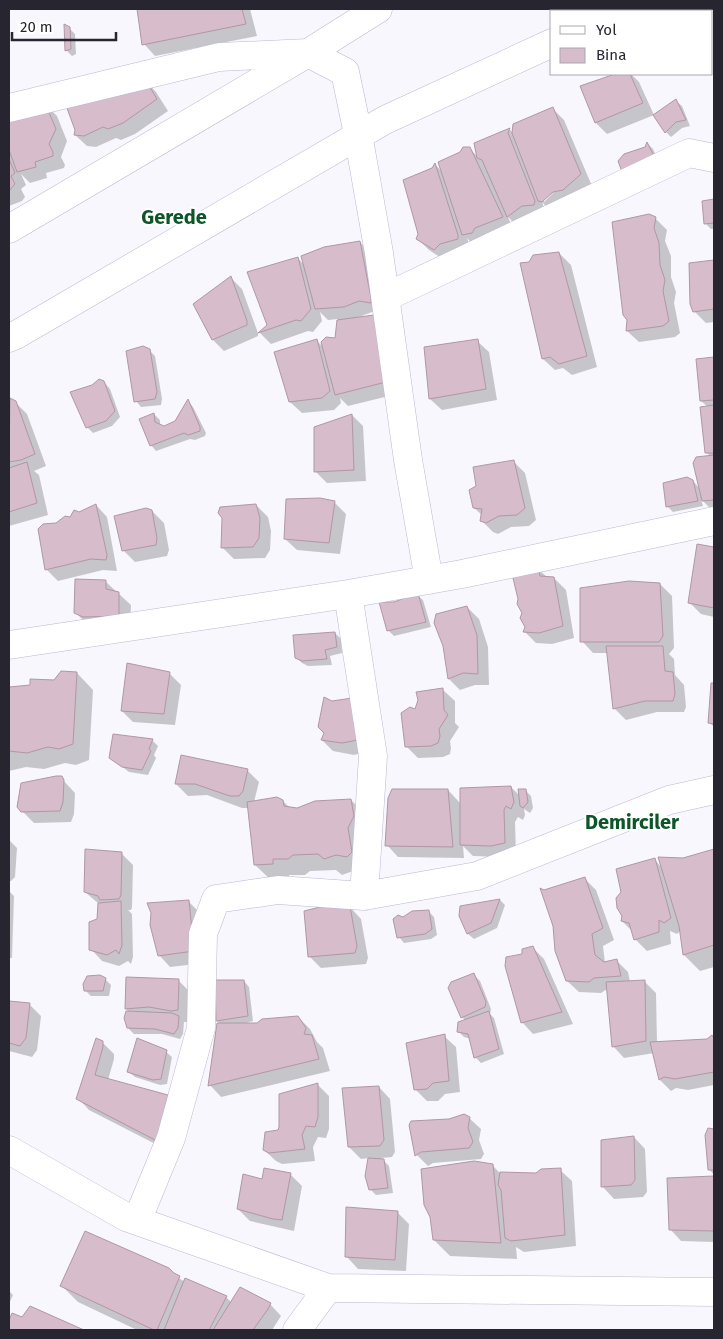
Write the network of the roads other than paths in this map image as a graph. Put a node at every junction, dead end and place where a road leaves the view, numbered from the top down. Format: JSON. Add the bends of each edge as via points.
{"nodes":[{"id":1,"x":378,"y":9,"type":"edge"},
{"id":2,"x":550,"y":44,"type":"edge"},
{"id":3,"x":308,"y":53,"type":"junction"},
{"id":4,"x":9,"y":108,"type":"edge"},
{"id":5,"x":358,"y":134,"type":"junction"},
{"id":6,"x":714,"y":158,"type":"edge"},
{"id":7,"x":9,"y":229,"type":"edge"},
{"id":8,"x":386,"y":297,"type":"junction"},
{"id":9,"x":9,"y":338,"type":"edge"},
{"id":10,"x":714,"y":521,"type":"edge"},
{"id":11,"x":429,"y":580,"type":"junction"},
{"id":12,"x":348,"y":594,"type":"junction"},
{"id":13,"x":9,"y":645,"type":"edge"},
{"id":14,"x":714,"y":790,"type":"edge"},
{"id":15,"x":364,"y":896,"type":"junction"},
{"id":16,"x":9,"y":1150,"type":"edge"},
{"id":17,"x":138,"y":1221,"type":"junction"},
{"id":18,"x":328,"y":1288,"type":"junction"},
{"id":19,"x":714,"y":1292,"type":"edge"},
{"id":20,"x":297,"y":1330,"type":"edge"}],
"edges":[{"from":1,"to":3,"type":"street"},
{"from":2,"to":5,"type":"street"},
{"from":3,"to":4,"type":"street","via":[[219,57]]},
{"from":3,"to":5,"type":"street","via":[[345,72]]},
{"from":3,"to":7,"type":"street"},
{"from":5,"to":8,"type":"street"},
{"from":5,"to":9,"type":"street"},
{"from":6,"to":8,"type":"street","via":[[689,153]]},
{"from":8,"to":11,"type":"street","via":[[408,460]]},
{"from":10,"to":11,"type":"street"},
{"from":11,"to":12,"type":"street"},
{"from":12,"to":13,"type":"street"},
{"from":12,"to":15,"type":"street","via":[[373,756]]},
{"from":14,"to":15,"type":"street","via":[[669,800],[477,876]]},
{"from":15,"to":17,"type":"street","via":[[278,890],[216,899],[203,934],[201,1028],[171,1138]]},
{"from":16,"to":17,"type":"street"},
{"from":17,"to":18,"type":"street"},
{"from":18,"to":19,"type":"street"},
{"from":18,"to":20,"type":"street"}]}
